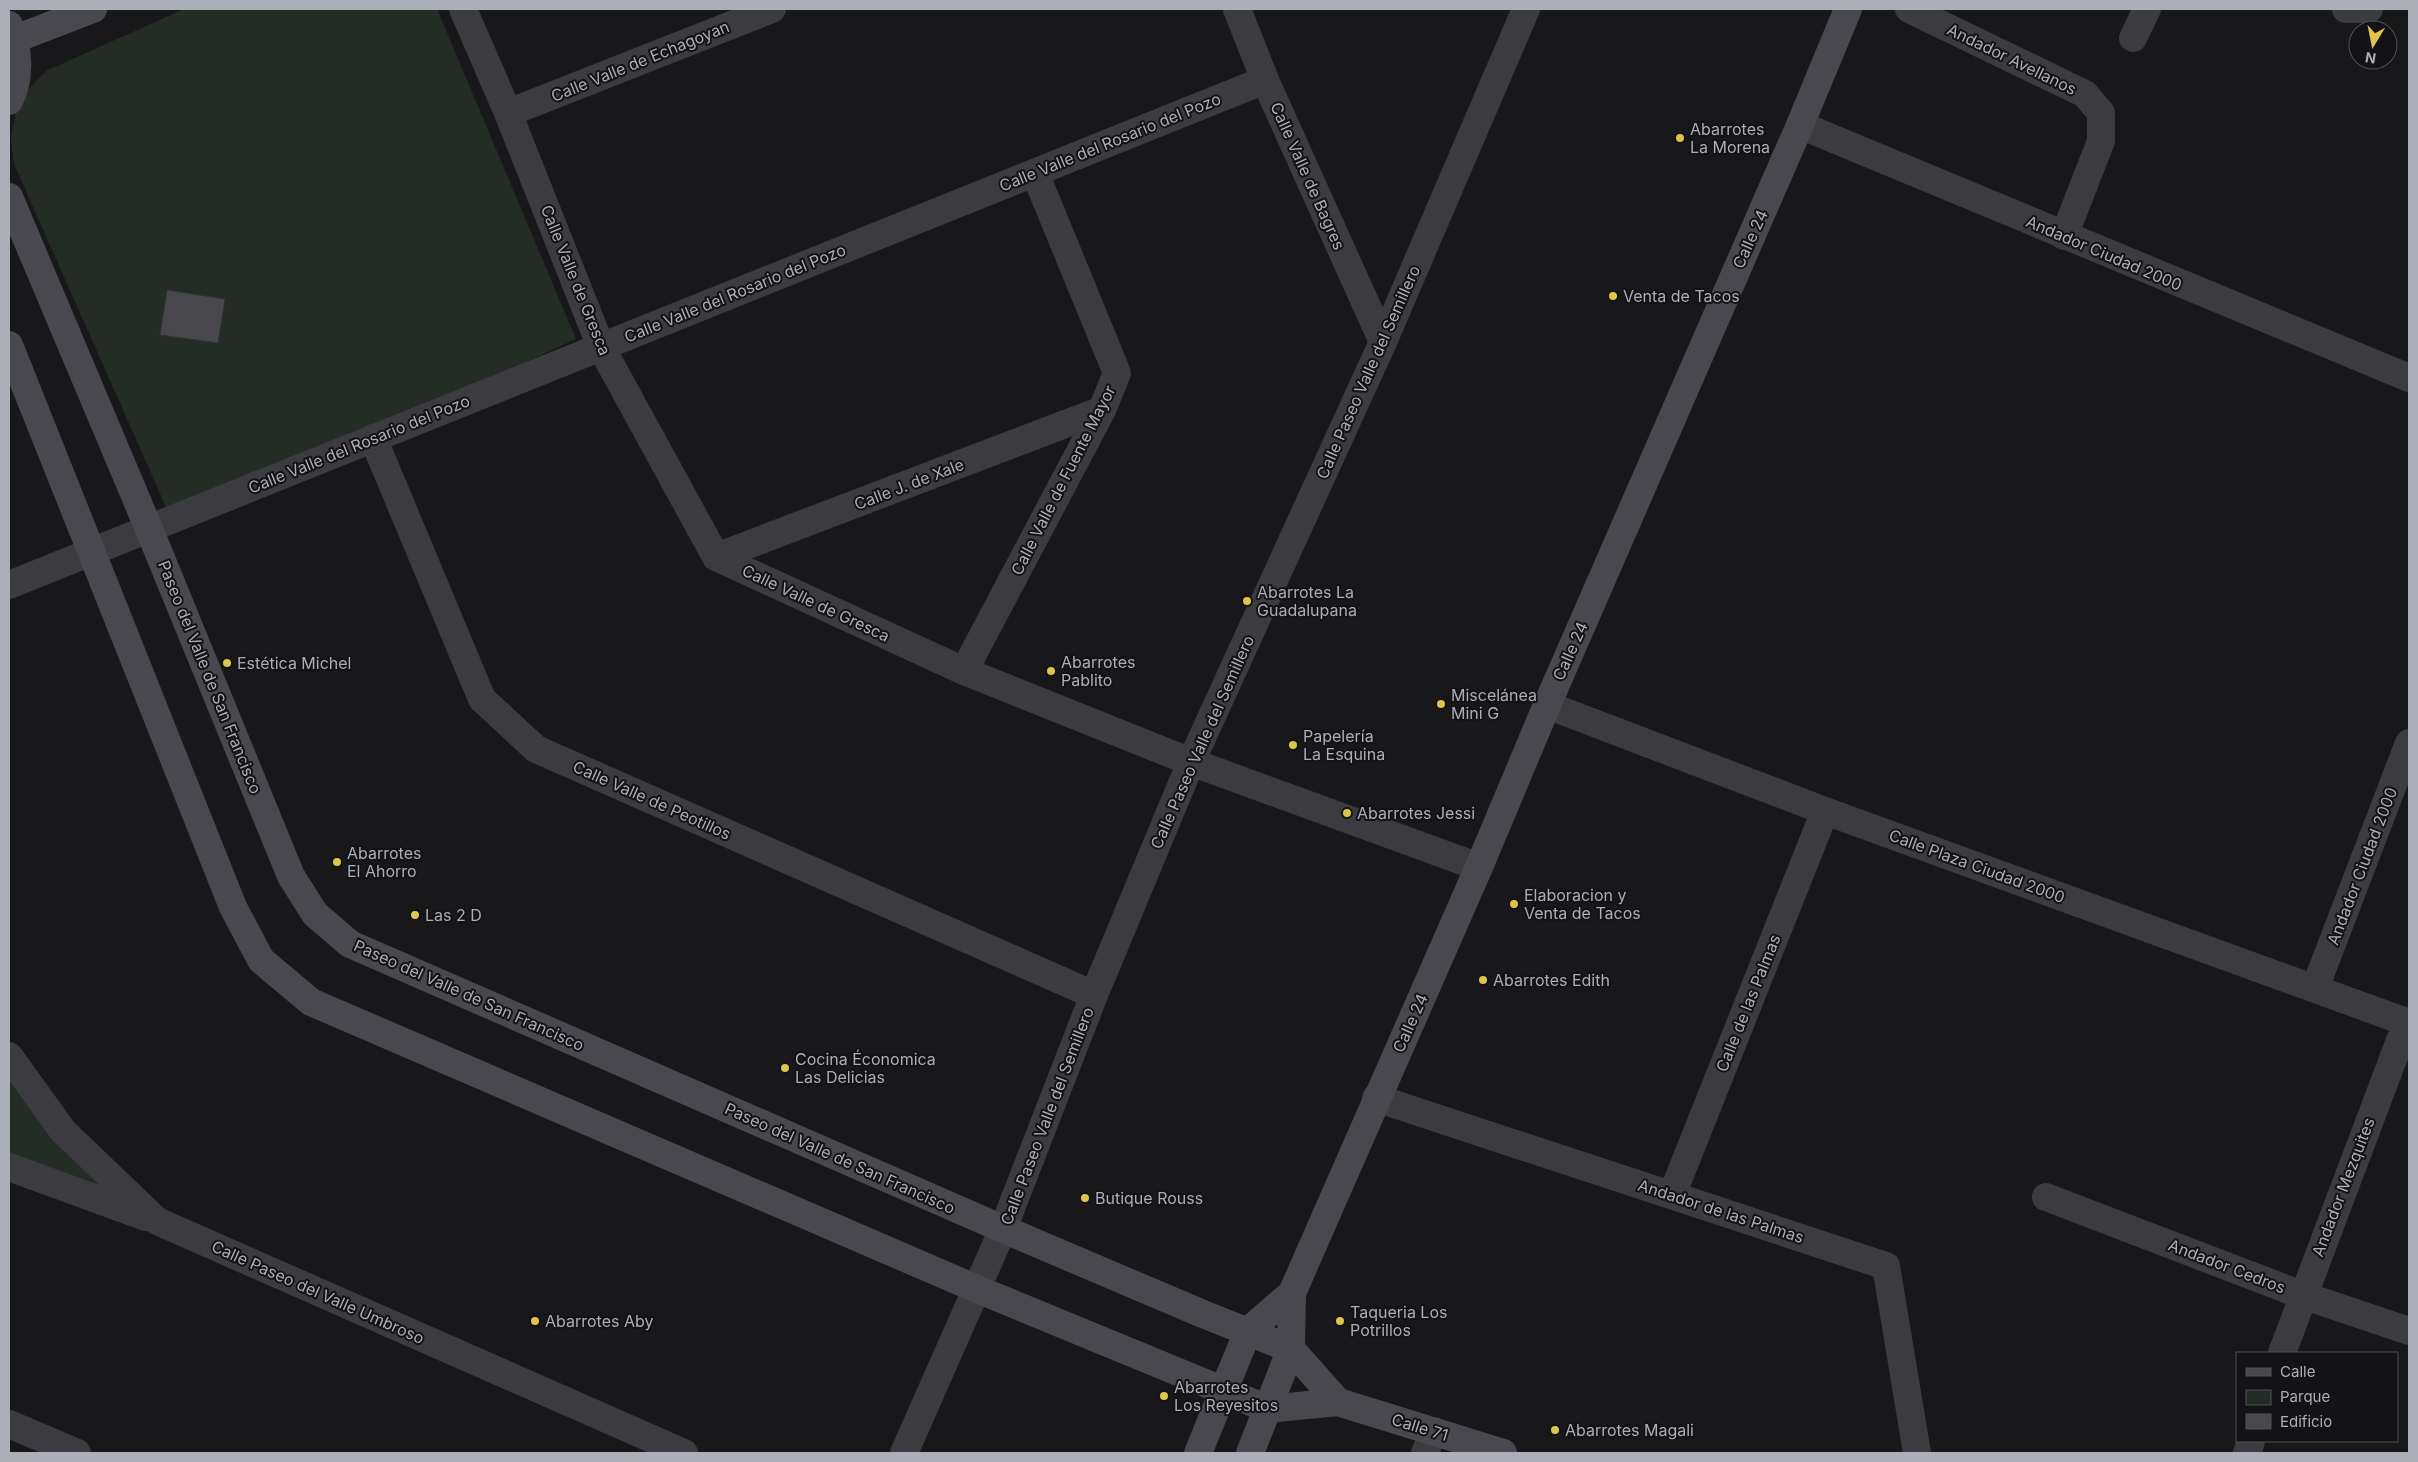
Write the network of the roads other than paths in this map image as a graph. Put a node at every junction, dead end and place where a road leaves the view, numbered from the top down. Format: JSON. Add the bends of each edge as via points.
{"nodes":[{"id":1,"x":93,"y":9,"type":"edge"},
{"id":2,"x":463,"y":9,"type":"edge"},
{"id":3,"x":772,"y":9,"type":"edge"},
{"id":4,"x":1237,"y":9,"type":"edge"},
{"id":5,"x":1848,"y":9,"type":"edge"},
{"id":6,"x":1908,"y":9,"type":"edge"},
{"id":7,"x":2147,"y":9,"type":"edge"},
{"id":8,"x":2346,"y":9,"type":"edge"},
{"id":9,"x":2369,"y":9,"type":"edge"},
{"id":10,"x":1522,"y":12,"type":"edge"},
{"id":11,"x":12,"y":32,"type":"edge"},
{"id":12,"x":2133,"y":38,"type":"dead end"},
{"id":13,"x":1265,"y":80,"type":"junction"},
{"id":14,"x":9,"y":101,"type":"edge"},
{"id":15,"x":508,"y":113,"type":"junction"},
{"id":16,"x":1800,"y":125,"type":"junction"},
{"id":17,"x":1035,"y":173,"type":"junction"},
{"id":18,"x":9,"y":197,"type":"edge"},
{"id":19,"x":2064,"y":236,"type":"junction"},
{"id":20,"x":1383,"y":342,"type":"junction"},
{"id":21,"x":9,"y":345,"type":"edge"},
{"id":22,"x":601,"y":347,"type":"junction"},
{"id":23,"x":2409,"y":378,"type":"edge"},
{"id":24,"x":1102,"y":410,"type":"junction"},
{"id":25,"x":373,"y":438,"type":"junction"},
{"id":26,"x":149,"y":528,"type":"junction"},
{"id":27,"x":92,"y":551,"type":"junction"},
{"id":28,"x":716,"y":557,"type":"junction"},
{"id":29,"x":9,"y":585,"type":"edge"},
{"id":30,"x":964,"y":671,"type":"junction"},
{"id":31,"x":1547,"y":705,"type":"junction"},
{"id":32,"x":2409,"y":743,"type":"edge"},
{"id":33,"x":1191,"y":762,"type":"junction"},
{"id":34,"x":1825,"y":811,"type":"junction"},
{"id":35,"x":1479,"y":867,"type":"junction"},
{"id":36,"x":2315,"y":988,"type":"junction"},
{"id":37,"x":1094,"y":995,"type":"junction"},
{"id":38,"x":2408,"y":1023,"type":"edge"},
{"id":39,"x":9,"y":1056,"type":"edge"},
{"id":40,"x":1376,"y":1098,"type":"junction"},
{"id":41,"x":9,"y":1167,"type":"edge"},
{"id":42,"x":1672,"y":1195,"type":"junction"},
{"id":43,"x":2046,"y":1197,"type":"dead end"},
{"id":44,"x":157,"y":1221,"type":"junction"},
{"id":45,"x":1003,"y":1229,"type":"junction"},
{"id":46,"x":977,"y":1289,"type":"junction"},
{"id":47,"x":1292,"y":1293,"type":"junction"},
{"id":48,"x":2302,"y":1295,"type":"junction"},
{"id":49,"x":1248,"y":1331,"type":"junction"},
{"id":50,"x":2409,"y":1331,"type":"edge"},
{"id":51,"x":1292,"y":1348,"type":"junction"},
{"id":52,"x":2282,"y":1352,"type":"edge"},
{"id":53,"x":1224,"y":1391,"type":"junction"},
{"id":54,"x":1338,"y":1402,"type":"junction"},
{"id":55,"x":1268,"y":1408,"type":"junction"},
{"id":56,"x":9,"y":1424,"type":"edge"},
{"id":57,"x":1429,"y":1442,"type":"edge"},
{"id":58,"x":642,"y":1445,"type":"edge"},
{"id":59,"x":63,"y":1450,"type":"edge"},
{"id":60,"x":684,"y":1453,"type":"edge"},
{"id":61,"x":904,"y":1453,"type":"edge"},
{"id":62,"x":1198,"y":1453,"type":"edge"},
{"id":63,"x":1250,"y":1453,"type":"edge"},
{"id":64,"x":1503,"y":1453,"type":"edge"},
{"id":65,"x":1917,"y":1453,"type":"edge"}],
"edges":[{"from":1,"to":11,"type":"street"},
{"from":2,"to":15,"type":"street","name":"Calle Valle de Gresca"},
{"from":3,"to":15,"type":"street","name":"Calle Valle de Echagoyan"},
{"from":4,"to":13,"type":"street","name":"Calle Valle de Bagres"},
{"from":5,"to":16,"type":"street","name":"Calle 24"},
{"from":6,"to":19,"type":"street","name":"Andador Avellanos","via":[[2085,94],[2100,113],[2101,141]]},
{"from":7,"to":12,"type":"street"},
{"from":8,"to":9,"type":"street"},
{"from":10,"to":20,"type":"street","name":"Calle Paseo Valle del Semillero"},
{"from":11,"to":14,"type":"street","via":[[18,68]]},
{"from":13,"to":17,"type":"street","name":"Calle Valle del Rosario del Pozo"},
{"from":13,"to":20,"type":"street","name":"Calle Valle de Bagres"},
{"from":15,"to":22,"type":"street","name":"Calle Valle de Gresca"},
{"from":16,"to":19,"type":"street","name":"Andador Ciudad 2000"},
{"from":16,"to":31,"type":"street","name":"Calle 24"},
{"from":17,"to":22,"type":"street","name":"Calle Valle del Rosario del Pozo"},
{"from":17,"to":24,"type":"street","name":"Calle Valle de Fuente Mayor","via":[[1117,373]]},
{"from":18,"to":26,"type":"street","name":"Paseo del Valle de San Francisco"},
{"from":19,"to":23,"type":"street","name":"Andador Ciudad 2000"},
{"from":20,"to":33,"type":"street","name":"Calle Paseo Valle del Semillero"},
{"from":21,"to":27,"type":"street"},
{"from":22,"to":25,"type":"street","name":"Calle Valle del Rosario del Pozo"},
{"from":22,"to":28,"type":"street","name":"Calle Valle de Gresca"},
{"from":24,"to":28,"type":"street","name":"Calle J. de Xale"},
{"from":24,"to":30,"type":"street","name":"Calle Valle de Fuente Mayor"},
{"from":25,"to":26,"type":"street","name":"Calle Valle del Rosario del Pozo"},
{"from":25,"to":37,"type":"street","name":"Calle Valle de Peotillos","via":[[482,699],[536,749]]},
{"from":26,"to":27,"type":"street","name":"Calle Valle del Rosario del Pozo"},
{"from":26,"to":45,"type":"street","name":"Paseo del Valle de San Francisco","via":[[291,876],[315,914],[350,944]]},
{"from":27,"to":29,"type":"street","name":"Calle Valle del Rosario del Pozo"},
{"from":27,"to":46,"type":"street","via":[[232,907],[260,960],[311,1002]]},
{"from":28,"to":30,"type":"street","name":"Calle Valle de Gresca"},
{"from":30,"to":33,"type":"street","name":"Calle Valle de Gresca"},
{"from":31,"to":34,"type":"street","name":"Calle Plaza Ciudad 2000"},
{"from":31,"to":35,"type":"street","name":"Calle 24"},
{"from":32,"to":36,"type":"street","name":"Andador Ciudad 2000"},
{"from":33,"to":35,"type":"street","name":"Calle Valle de Gresca"},
{"from":33,"to":37,"type":"street","name":"Calle Paseo Valle del Semillero"},
{"from":34,"to":36,"type":"street","name":"Calle Plaza Ciudad 2000"},
{"from":34,"to":42,"type":"street","name":"Calle de las Palmas"},
{"from":35,"to":40,"type":"street","name":"Calle 24"},
{"from":36,"to":38,"type":"street","name":"Calle Plaza Ciudad 2000"},
{"from":37,"to":45,"type":"street","name":"Calle Paseo Valle del Semillero"},
{"from":38,"to":48,"type":"street","name":"Andador Mezquites"},
{"from":39,"to":44,"type":"street","name":"Calle Paseo del Valle Umbroso","via":[[63,1131]]},
{"from":40,"to":42,"type":"street","name":"Andador de las Palmas"},
{"from":40,"to":47,"type":"street","name":"Calle 24"},
{"from":41,"to":44,"type":"street"},
{"from":42,"to":65,"type":"street","name":"Andador de las Palmas","via":[[1886,1266]]},
{"from":43,"to":48,"type":"street","name":"Andador Cedros"},
{"from":44,"to":58,"type":"street","name":"Calle Paseo del Valle Umbroso"},
{"from":45,"to":46,"type":"street","name":"Calle Paseo Valle del Semillero"},
{"from":45,"to":49,"type":"street","name":"Paseo del Valle de San Francisco"},
{"from":46,"to":53,"type":"street"},
{"from":46,"to":61,"type":"street","name":"Calle Paseo Valle del Semillero"},
{"from":47,"to":49,"type":"street","name":"Calle 24"},
{"from":47,"to":51,"type":"street","name":"Calle 24"},
{"from":48,"to":50,"type":"street","name":"Andador Cedros"},
{"from":48,"to":52,"type":"street","name":"Andador Mezquites"},
{"from":49,"to":51,"type":"street","name":"Paseo del Valle de San Francisco"},
{"from":49,"to":53,"type":"street","name":"Calle 24"},
{"from":51,"to":54,"type":"street"},
{"from":51,"to":55,"type":"street","name":"Calle 24"},
{"from":53,"to":55,"type":"street"},
{"from":53,"to":62,"type":"street","name":"Calle 24"},
{"from":54,"to":55,"type":"street","name":"Calle 71"},
{"from":54,"to":57,"type":"street","name":"Calle 71"},
{"from":55,"to":63,"type":"street","name":"Calle 24"},
{"from":56,"to":59,"type":"street"},
{"from":57,"to":64,"type":"street","name":"Calle 71"},
{"from":58,"to":60,"type":"street","name":"Calle Paseo del Valle Umbroso"}]}
